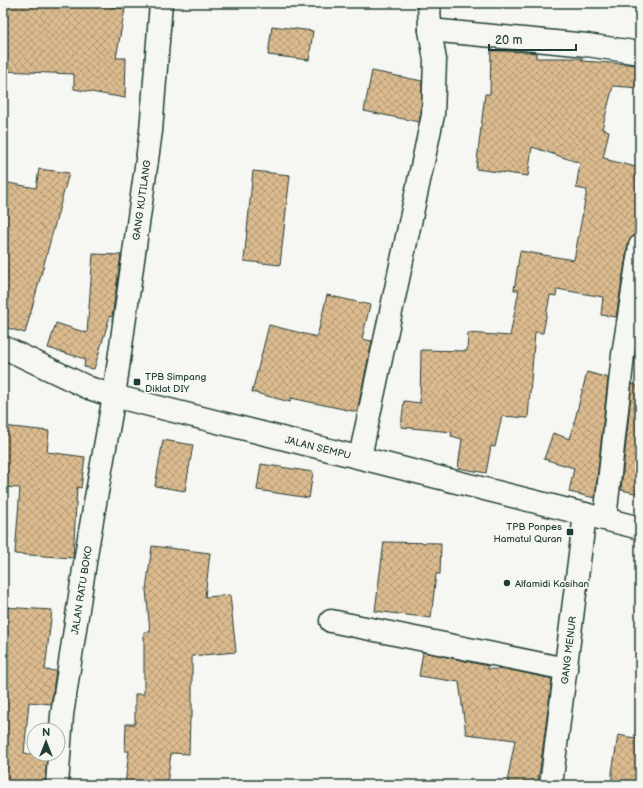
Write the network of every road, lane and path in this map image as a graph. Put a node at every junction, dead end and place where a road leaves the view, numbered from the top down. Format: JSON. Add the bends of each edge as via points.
{"nodes":[{"id":1,"x":161,"y":3,"type":"edge"},
{"id":2,"x":429,"y":3,"type":"edge"},
{"id":3,"x":430,"y":30,"type":"junction"},
{"id":4,"x":640,"y":53,"type":"edge"},
{"id":5,"x":640,"y":246,"type":"edge"},
{"id":6,"x":3,"y":347,"type":"edge"},
{"id":7,"x":114,"y":396,"type":"junction"},
{"id":8,"x":360,"y":457,"type":"junction"},
{"id":9,"x":595,"y":517,"type":"junction"},
{"id":10,"x":640,"y":528,"type":"edge"},
{"id":11,"x":332,"y":621,"type":"dead end"},
{"id":12,"x":566,"y":669,"type":"junction"},
{"id":13,"x":57,"y":785,"type":"edge"},
{"id":14,"x":551,"y":785,"type":"edge"}],
"edges":[{"from":1,"to":7,"type":"street","name":"GANG KUTILANG","via":[[151,131]]},
{"from":2,"to":3,"type":"street"},
{"from":3,"to":4,"type":"street","via":[[587,45]]},
{"from":3,"to":8,"type":"street","via":[[435,60],[433,115]]},
{"from":5,"to":9,"type":"street","name":"GANG MENUR"},
{"from":6,"to":7,"type":"street","name":"JALAN SEMPU","via":[[89,388]]},
{"from":7,"to":8,"type":"street","name":"JALAN SEMPU"},
{"from":7,"to":13,"type":"street","name":"JALAN RATU BOKO","via":[[88,543],[62,715]]},
{"from":8,"to":9,"type":"street","name":"JALAN SEMPU"},
{"from":9,"to":10,"type":"street","name":"JALAN SEMPU"},
{"from":9,"to":12,"type":"street","name":"GANG MENUR"},
{"from":11,"to":12,"type":"street"},
{"from":12,"to":14,"type":"street","name":"GANG MENUR"}]}
